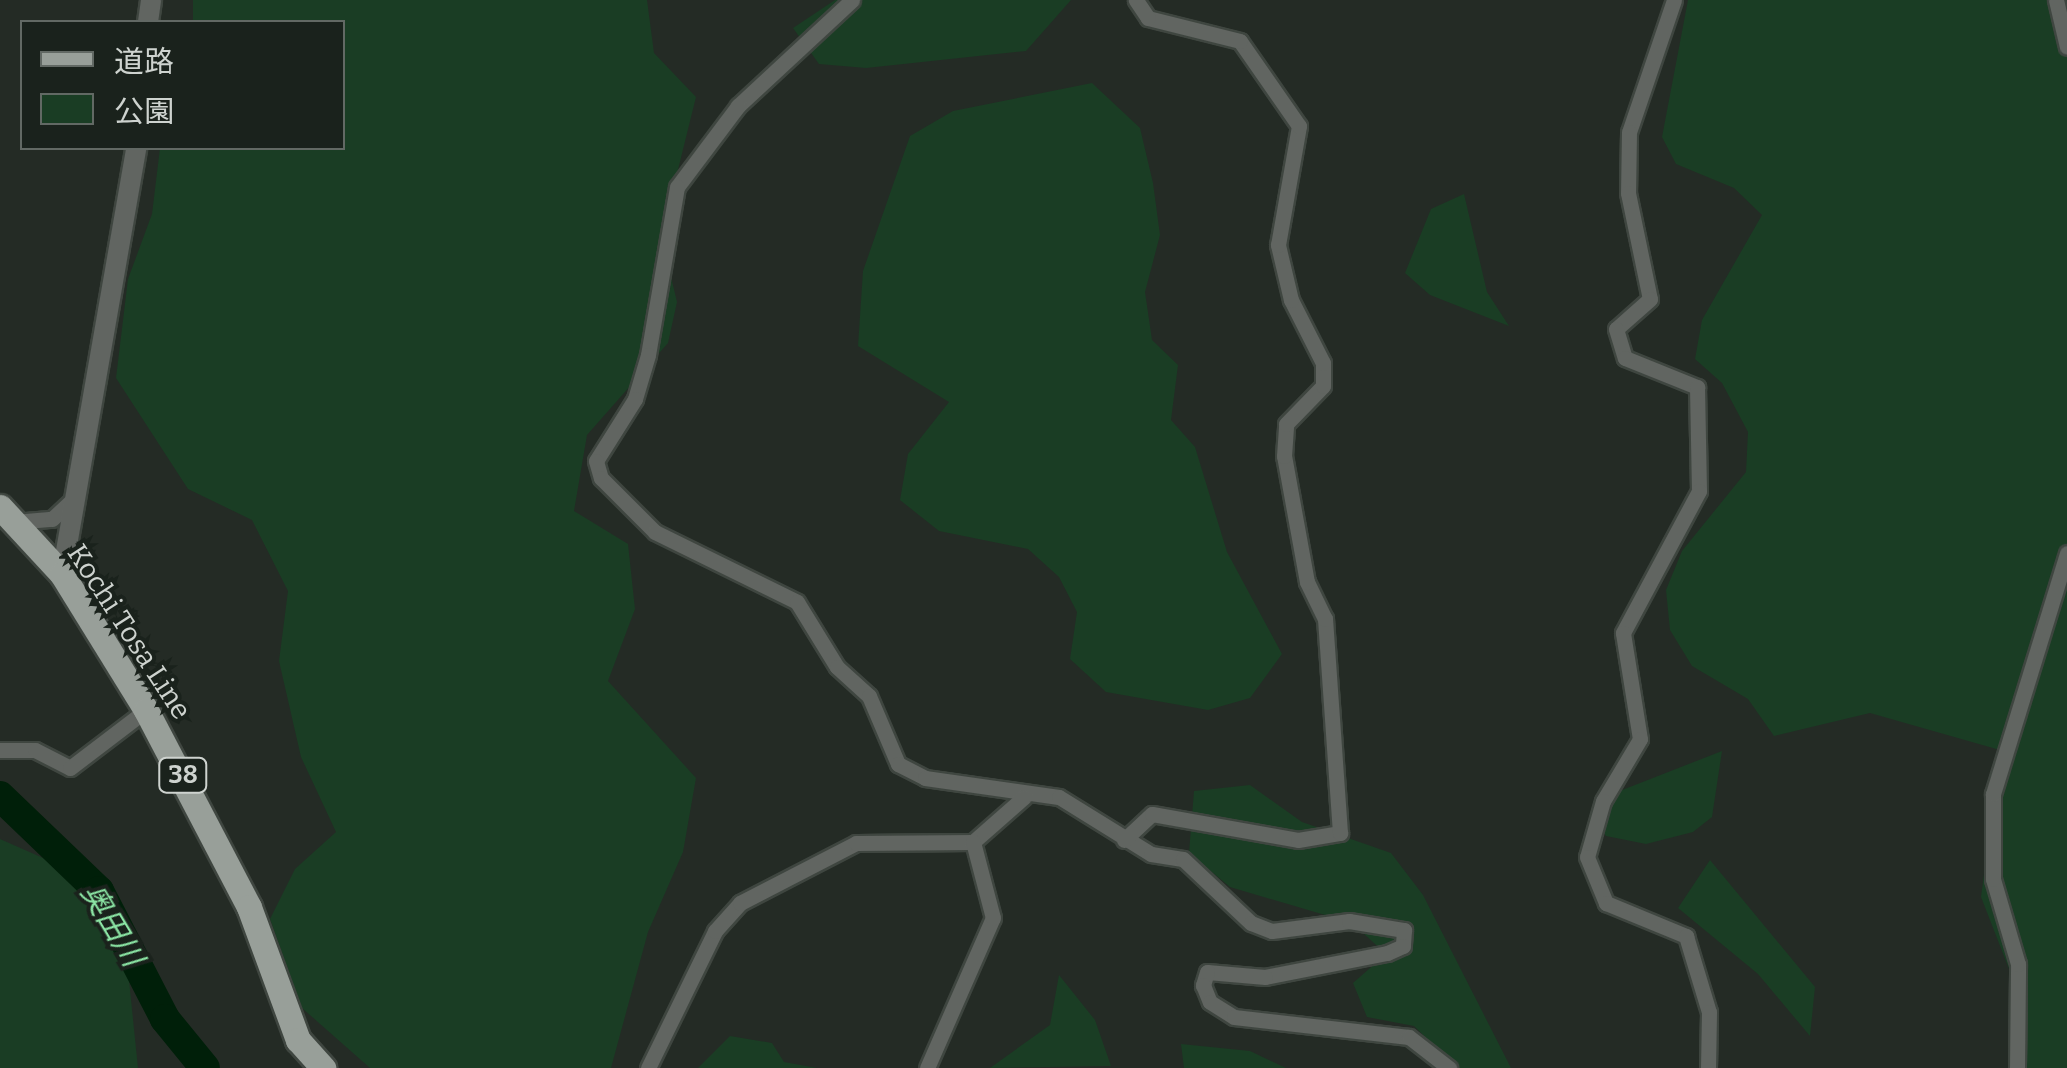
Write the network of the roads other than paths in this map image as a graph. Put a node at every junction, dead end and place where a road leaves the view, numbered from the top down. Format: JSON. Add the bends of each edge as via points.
{"nodes":[{"id":1,"x":852,"y":0,"type":"edge"},
{"id":2,"x":1136,"y":0,"type":"edge"},
{"id":3,"x":1674,"y":0,"type":"edge"},
{"id":4,"x":2056,"y":0,"type":"edge"},
{"id":5,"x":2067,"y":48,"type":"edge"},
{"id":6,"x":136,"y":150,"type":"edge"},
{"id":7,"x":71,"y":501,"type":"junction"},
{"id":8,"x":7,"y":514,"type":"edge"},
{"id":9,"x":2067,"y":553,"type":"edge"},
{"id":10,"x":62,"y":574,"type":"junction"},
{"id":11,"x":146,"y":710,"type":"junction"},
{"id":12,"x":0,"y":750,"type":"edge"},
{"id":13,"x":1024,"y":796,"type":"junction"},
{"id":14,"x":1124,"y":840,"type":"junction"},
{"id":15,"x":973,"y":842,"type":"junction"},
{"id":16,"x":322,"y":1068,"type":"edge"},
{"id":17,"x":648,"y":1068,"type":"edge"},
{"id":18,"x":927,"y":1068,"type":"edge"},
{"id":19,"x":1449,"y":1068,"type":"edge"},
{"id":20,"x":1708,"y":1068,"type":"edge"},
{"id":21,"x":2017,"y":1068,"type":"edge"}],
"edges":[{"from":1,"to":13,"type":"street","via":[[738,106],[677,187],[644,370],[596,461],[625,511],[797,602],[837,667],[869,696],[898,764]]},
{"from":2,"to":14,"type":"street","via":[[1148,18],[1240,42],[1298,126],[1278,245],[1291,300],[1324,364],[1323,386],[1286,424],[1284,456],[1308,582],[1325,619],[1340,832],[1298,840],[1152,814]]},
{"from":3,"to":20,"type":"street","via":[[1629,132],[1628,193],[1650,299],[1616,329],[1624,358],[1697,387],[1699,491],[1623,633],[1640,738],[1603,800],[1587,857],[1606,903],[1686,936],[1709,1012]]},
{"from":4,"to":5,"type":"street"},
{"from":6,"to":7,"type":"street","via":[[116,298]]},
{"from":7,"to":8,"type":"street","via":[[52,519]]},
{"from":7,"to":10,"type":"street"},
{"from":8,"to":10,"type":"main road","name":"Kochi Tosa Line","number":"38"},
{"from":9,"to":21,"type":"street","via":[[1993,794],[1993,879],[2018,964]]},
{"from":10,"to":11,"type":"main road","name":"Kochi Tosa Line","number":"38"},
{"from":11,"to":12,"type":"street","via":[[70,768],[35,750]]},
{"from":11,"to":16,"type":"main road","name":"Kochi Tosa Line","number":"38","via":[[249,907],[298,1040]]},
{"from":13,"to":14,"type":"street","via":[[1059,797]]},
{"from":13,"to":15,"type":"street"},
{"from":14,"to":19,"type":"street","via":[[1183,859],[1251,923],[1272,931],[1349,922],[1404,930],[1403,946],[1388,953],[1265,976],[1207,972],[1203,985],[1210,1002],[1234,1017],[1409,1037]]},
{"from":15,"to":17,"type":"street","via":[[883,836],[763,887],[715,931]]},
{"from":15,"to":18,"type":"street","via":[[993,918]]}]}
